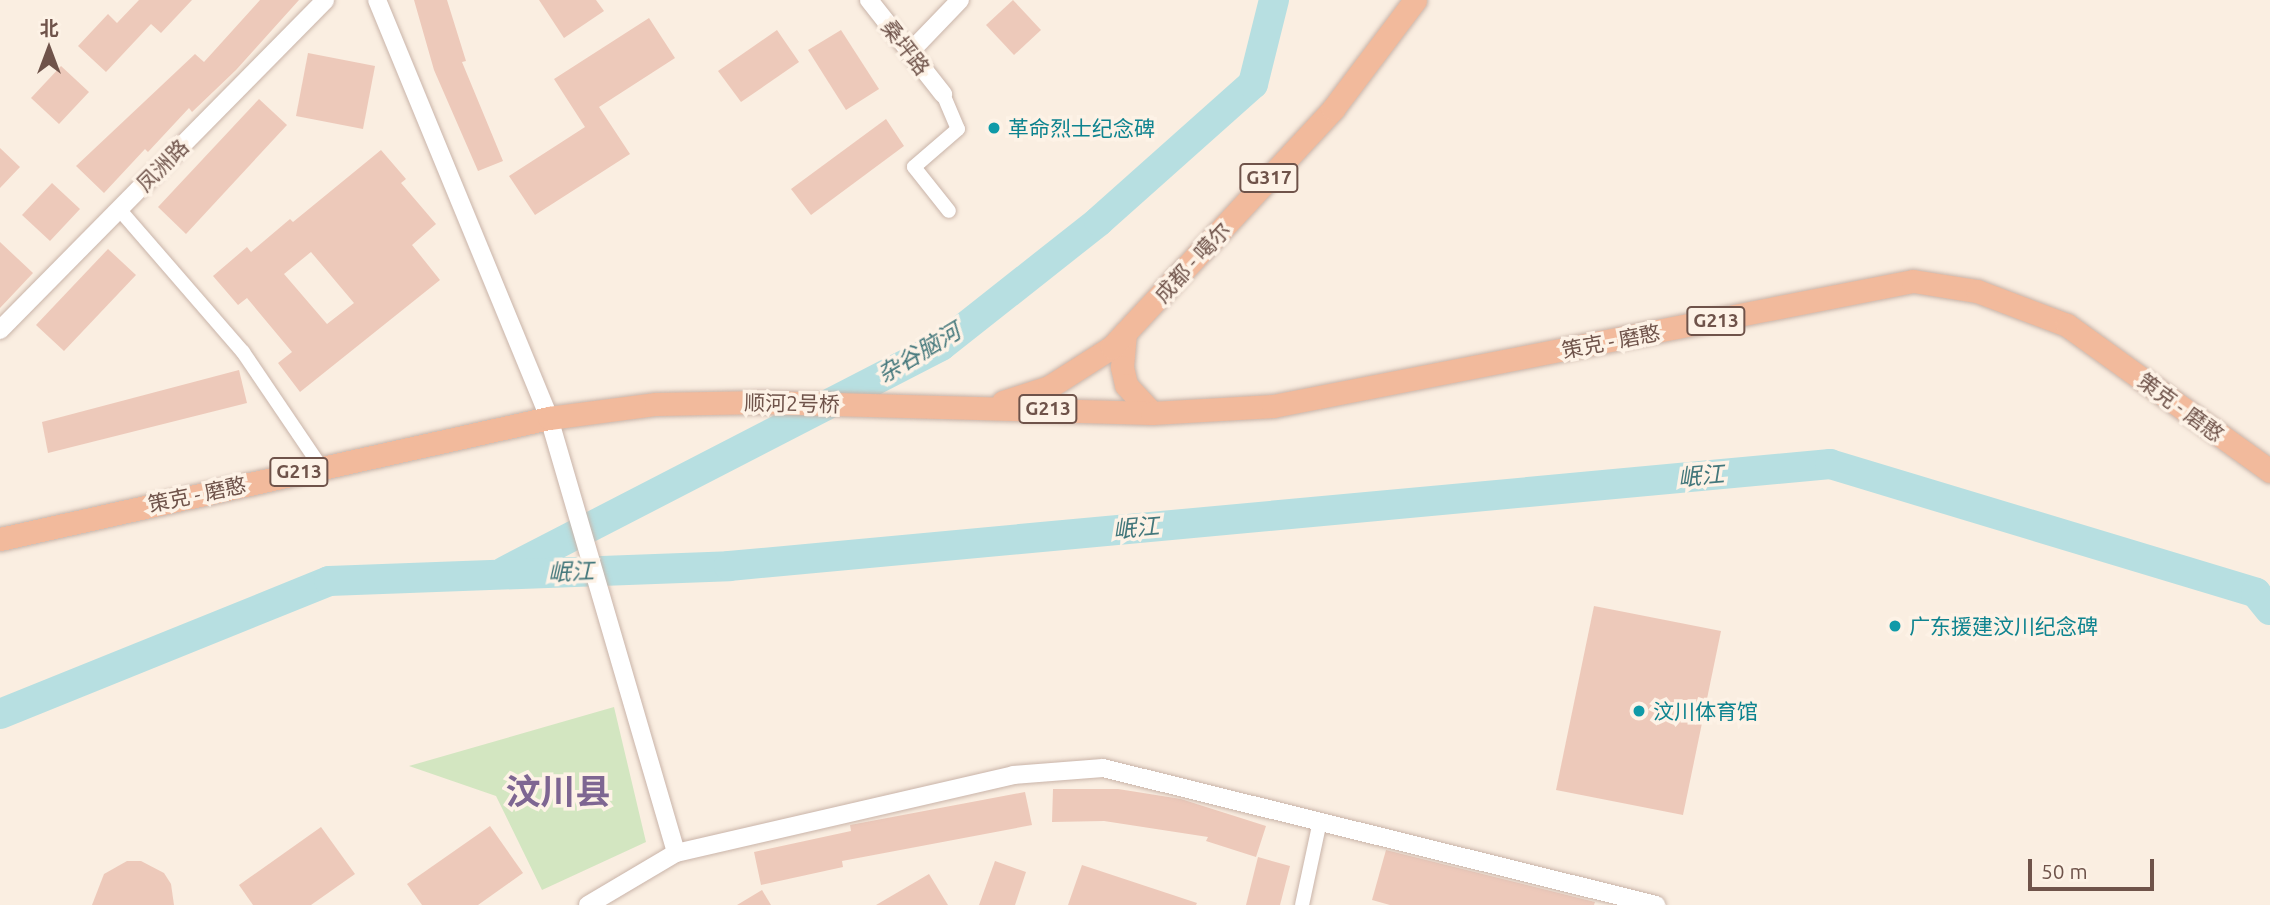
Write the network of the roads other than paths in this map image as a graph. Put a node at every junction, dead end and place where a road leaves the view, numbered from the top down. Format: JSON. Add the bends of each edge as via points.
{"nodes":[{"id":1,"x":325,"y":0,"type":"edge"},
{"id":2,"x":377,"y":0,"type":"edge"},
{"id":3,"x":869,"y":0,"type":"edge"},
{"id":4,"x":960,"y":0,"type":"edge"},
{"id":5,"x":1415,"y":0,"type":"edge"},
{"id":6,"x":910,"y":52,"type":"junction"},
{"id":7,"x":943,"y":94,"type":"joint"},
{"id":8,"x":119,"y":209,"type":"junction"},
{"id":9,"x":949,"y":211,"type":"dead end"},
{"id":10,"x":0,"y":330,"type":"edge"},
{"id":11,"x":1119,"y":340,"type":"junction"},
{"id":12,"x":983,"y":407,"type":"junction"},
{"id":13,"x":600,"y":412,"type":"joint"},
{"id":14,"x":1152,"y":413,"type":"junction"},
{"id":15,"x":549,"y":418,"type":"junction"},
{"id":16,"x":321,"y":467,"type":"junction"},
{"id":17,"x":2270,"y":471,"type":"edge"},
{"id":18,"x":0,"y":539,"type":"edge"},
{"id":19,"x":1320,"y":821,"type":"junction"},
{"id":20,"x":676,"y":853,"type":"junction"},
{"id":21,"x":589,"y":905,"type":"edge"},
{"id":22,"x":1302,"y":905,"type":"edge"},
{"id":23,"x":1656,"y":905,"type":"edge"}],
"edges":[{"from":1,"to":8,"type":"street","name":"凤洲路"},
{"from":2,"to":15,"type":"street"},
{"from":3,"to":6,"type":"street","name":"桑坪路"},
{"from":4,"to":6,"type":"street"},
{"from":5,"to":11,"type":"highway","name":"成都 - 噶尔","number":"G317","via":[[1332,109]]},
{"from":6,"to":7,"type":"street","name":"桑坪路"},
{"from":7,"to":9,"type":"street","via":[[958,129],[914,167]]},
{"from":8,"to":10,"type":"street","name":"凤洲路"},
{"from":8,"to":16,"type":"street","via":[[243,352]]},
{"from":11,"to":12,"type":"highway","name":"成都 - 噶尔","number":"G317","via":[[1049,387]]},
{"from":11,"to":14,"type":"highway","via":[[1126,385]]},
{"from":12,"to":13,"type":"highway","name":"顺河2号桥","number":"G213","via":[[762,402],[656,404]]},
{"from":12,"to":14,"type":"highway","name":"策克 - 磨憨","number":"G213"},
{"from":13,"to":15,"type":"highway","name":"策克 - 磨憨","number":"G213"},
{"from":14,"to":17,"type":"highway","name":"策克 - 磨憨","number":"G213","via":[[1273,406],[1913,281],[1977,292],[2067,325]]},
{"from":15,"to":16,"type":"highway","name":"策克 - 磨憨","number":"G213"},
{"from":15,"to":20,"type":"street"},
{"from":16,"to":18,"type":"highway","name":"策克 - 磨憨","number":"G213"},
{"from":19,"to":20,"type":"street","via":[[1103,768],[1013,775]]},
{"from":19,"to":22,"type":"street"},
{"from":19,"to":23,"type":"street"},
{"from":20,"to":21,"type":"street"}]}
